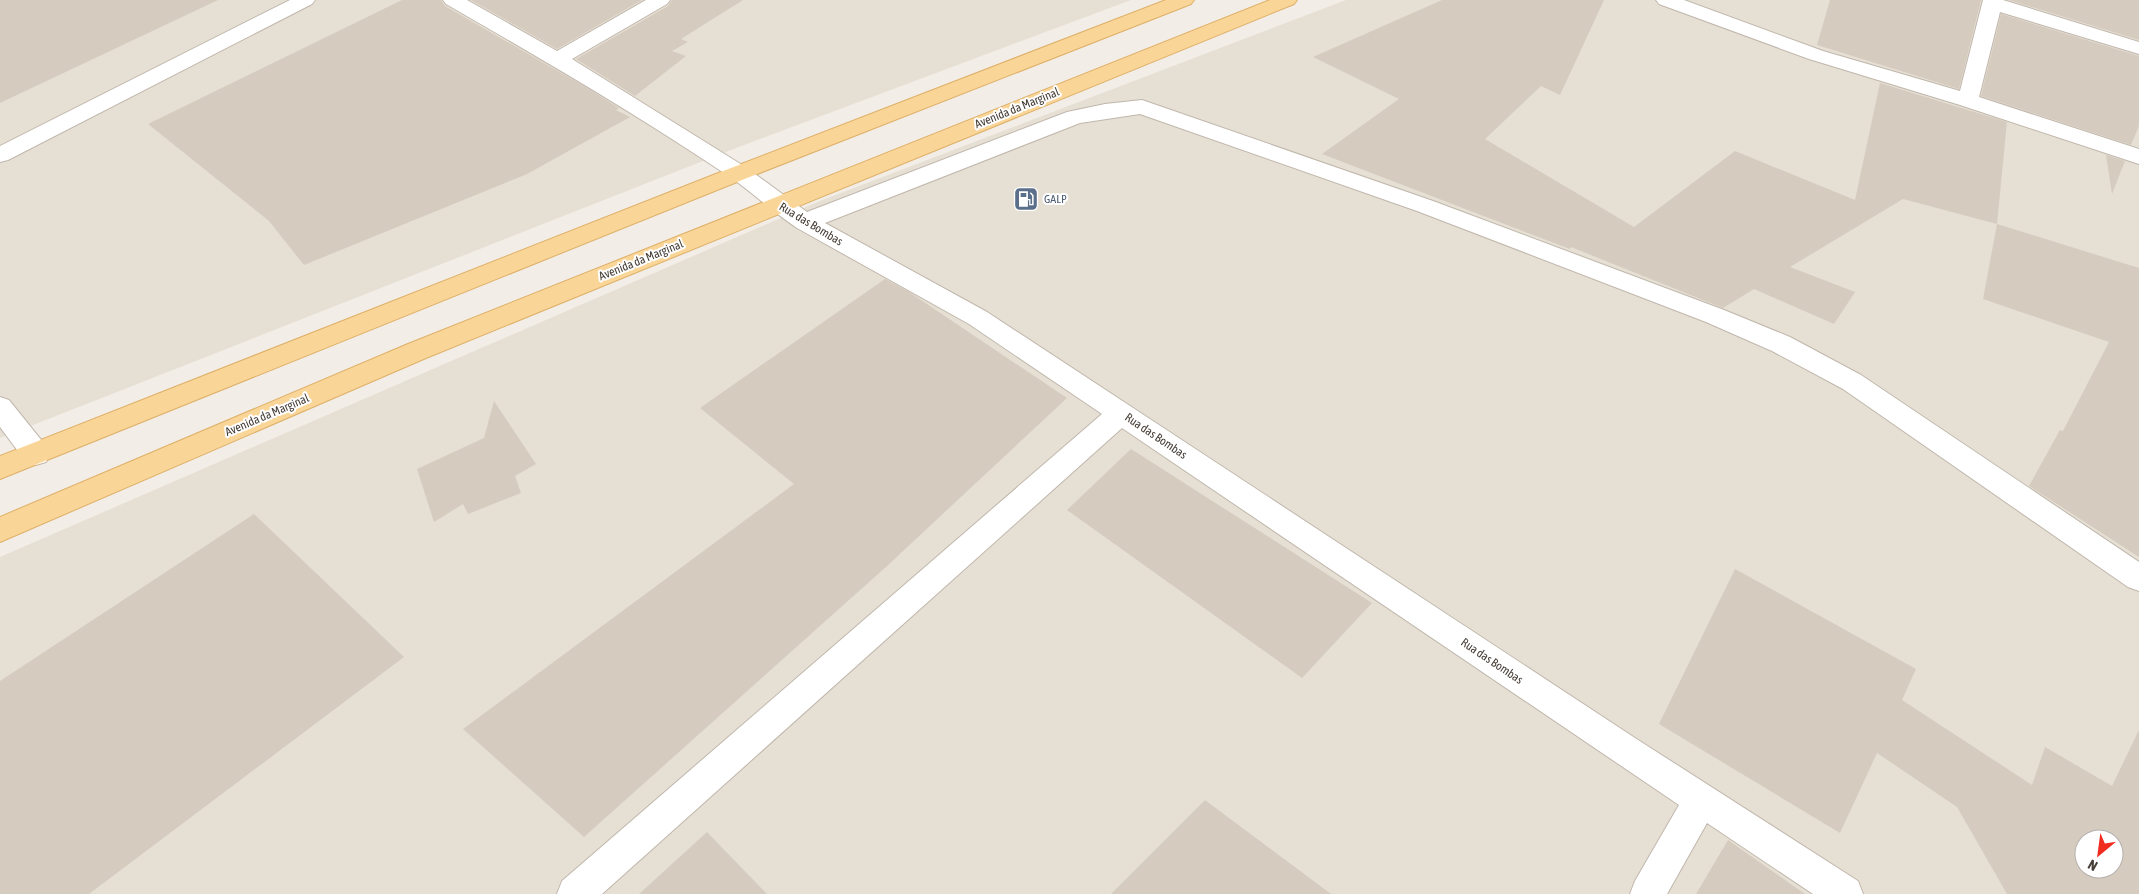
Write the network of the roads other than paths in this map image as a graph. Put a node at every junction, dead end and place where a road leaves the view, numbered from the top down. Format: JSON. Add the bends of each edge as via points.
{"nodes":[{"id":1,"x":305,"y":0,"type":"edge"},
{"id":2,"x":454,"y":0,"type":"edge"},
{"id":3,"x":660,"y":0,"type":"edge"},
{"id":4,"x":1184,"y":0,"type":"edge"},
{"id":5,"x":1287,"y":0,"type":"edge"},
{"id":6,"x":1666,"y":0,"type":"edge"},
{"id":7,"x":1992,"y":1,"type":"edge"},
{"id":8,"x":2139,"y":48,"type":"edge"},
{"id":9,"x":557,"y":59,"type":"junction"},
{"id":10,"x":1968,"y":100,"type":"junction"},
{"id":11,"x":0,"y":154,"type":"edge"},
{"id":12,"x":2139,"y":157,"type":"edge"},
{"id":13,"x":738,"y":173,"type":"junction"},
{"id":14,"x":778,"y":204,"type":"junction"},
{"id":15,"x":805,"y":222,"type":"junction"},
{"id":16,"x":0,"y":407,"type":"edge"},
{"id":17,"x":1121,"y":412,"type":"junction"},
{"id":18,"x":36,"y":454,"type":"junction"},
{"id":19,"x":0,"y":468,"type":"edge"},
{"id":20,"x":0,"y":530,"type":"edge"},
{"id":21,"x":2139,"y":578,"type":"edge"},
{"id":22,"x":1701,"y":800,"type":"junction"},
{"id":23,"x":575,"y":894,"type":"edge"},
{"id":24,"x":1648,"y":894,"type":"edge"},
{"id":25,"x":1844,"y":894,"type":"edge"}],
"edges":[{"from":1,"to":11,"type":"street"},
{"from":2,"to":9,"type":"street","name":"Rua das Bombas"},
{"from":3,"to":9,"type":"street"},
{"from":4,"to":13,"type":"main road"},
{"from":5,"to":14,"type":"main road","name":"Avenida da Marginal"},
{"from":6,"to":10,"type":"street","via":[[1816,55]]},
{"from":7,"to":8,"type":"street"},
{"from":7,"to":10,"type":"street"},
{"from":9,"to":13,"type":"street","name":"Rua das Bombas"},
{"from":10,"to":12,"type":"street"},
{"from":13,"to":14,"type":"street","name":"Rua das Bombas"},
{"from":13,"to":18,"type":"main road"},
{"from":14,"to":15,"type":"street","name":"Rua das Bombas"},
{"from":14,"to":20,"type":"main road","name":"Avenida da Marginal","via":[[417,351]]},
{"from":15,"to":17,"type":"street","name":"Rua das Bombas","via":[[978,318]]},
{"from":15,"to":21,"type":"street","via":[[1075,117],[1142,107],[1425,206],[1781,344],[1852,382]]},
{"from":16,"to":18,"type":"street"},
{"from":17,"to":22,"type":"street","name":"Rua das Bombas"},
{"from":17,"to":23,"type":"street"},
{"from":18,"to":19,"type":"main road"},
{"from":22,"to":24,"type":"street"},
{"from":22,"to":25,"type":"street","name":"Rua das Bombas"}]}
